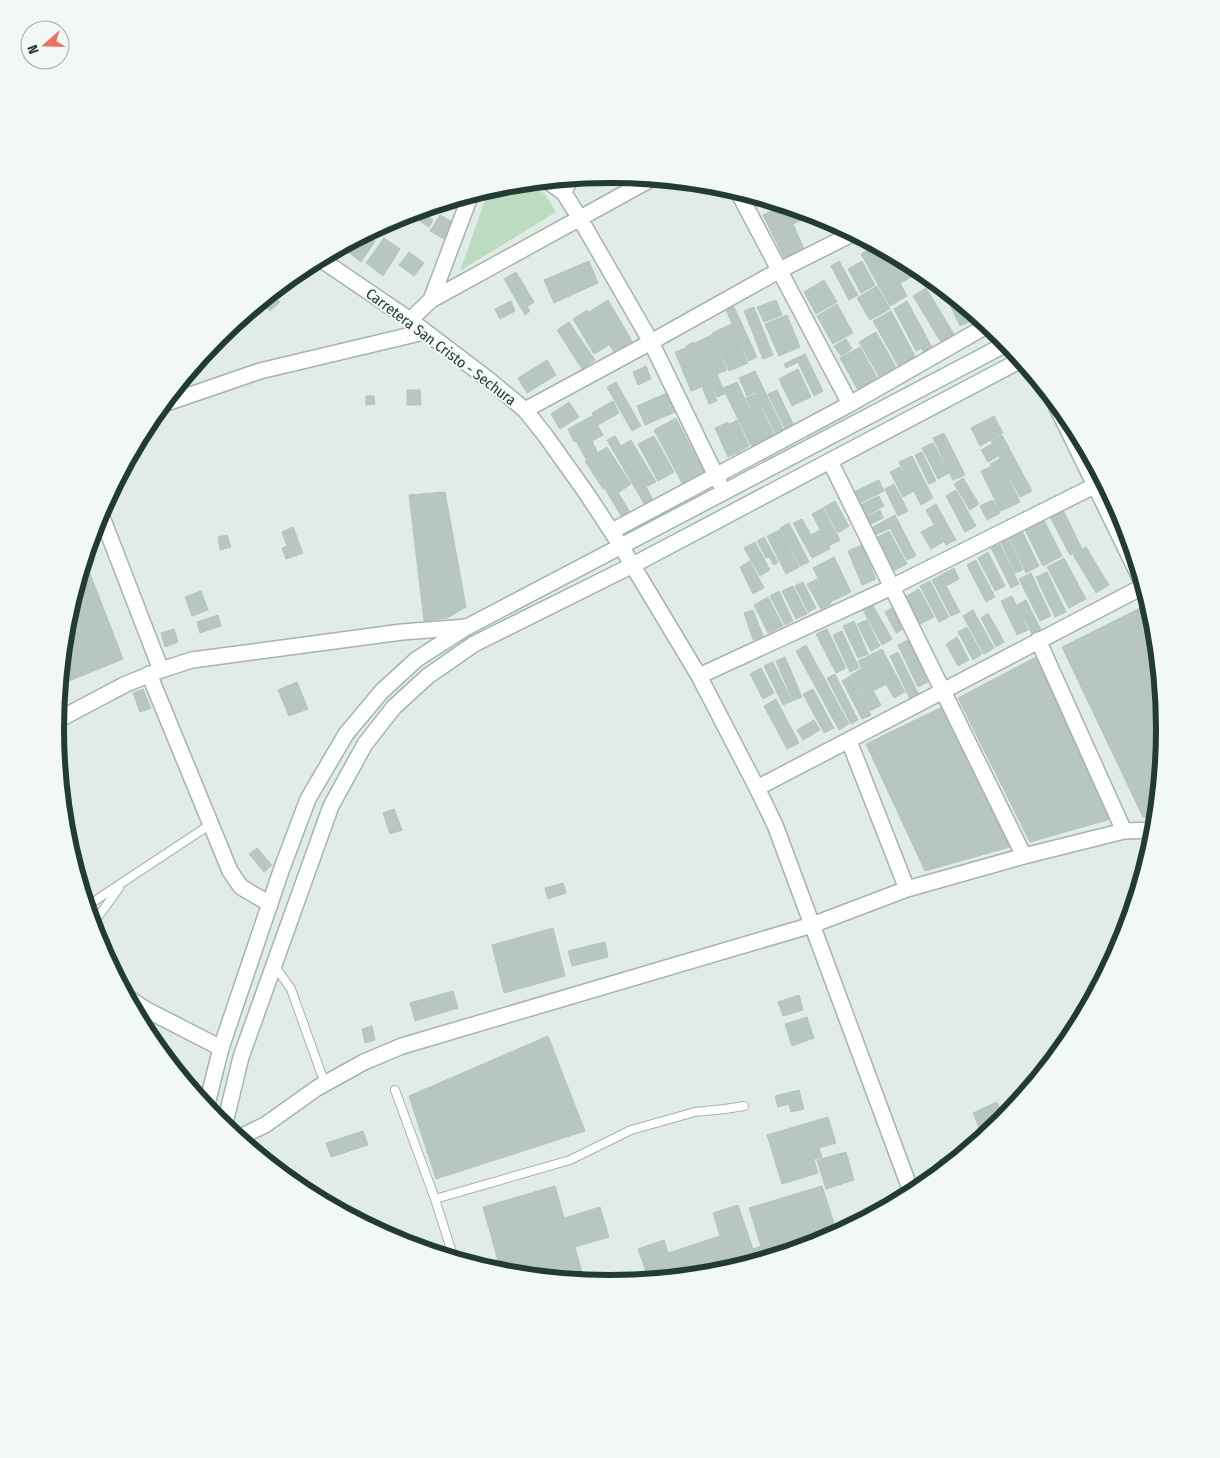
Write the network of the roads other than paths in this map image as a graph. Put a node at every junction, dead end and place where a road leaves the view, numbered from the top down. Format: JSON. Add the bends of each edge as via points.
{"nodes":[{"id":1,"x":641,"y":184,"type":"edge"},
{"id":2,"x":567,"y":185,"type":"edge"},
{"id":3,"x":554,"y":186,"type":"edge"},
{"id":4,"x":564,"y":193,"type":"junction"},
{"id":5,"x":742,"y":199,"type":"edge"},
{"id":6,"x":468,"y":201,"type":"edge"},
{"id":7,"x":579,"y":217,"type":"junction"},
{"id":8,"x":847,"y":237,"type":"edge"},
{"id":9,"x":326,"y":263,"type":"edge"},
{"id":10,"x":780,"y":270,"type":"junction"},
{"id":11,"x":431,"y":300,"type":"junction"},
{"id":12,"x":410,"y":320,"type":"junction"},
{"id":13,"x":981,"y":329,"type":"edge"},
{"id":14,"x":424,"y":332,"type":"junction"},
{"id":15,"x":651,"y":342,"type":"junction"},
{"id":16,"x":996,"y":343,"type":"edge"},
{"id":17,"x":1016,"y":363,"type":"edge"},
{"id":18,"x":174,"y":401,"type":"edge"},
{"id":19,"x":850,"y":404,"type":"junction"},
{"id":20,"x":525,"y":410,"type":"junction"},
{"id":21,"x":830,"y":461,"type":"junction"},
{"id":22,"x":716,"y":474,"type":"junction"},
{"id":23,"x":1098,"y":483,"type":"edge"},
{"id":24,"x":724,"y":492,"type":"junction"},
{"id":25,"x":104,"y":523,"type":"edge"},
{"id":26,"x":612,"y":531,"type":"junction"},
{"id":27,"x":621,"y":546,"type":"junction"},
{"id":28,"x":633,"y":565,"type":"junction"},
{"id":29,"x":892,"y":587,"type":"junction"},
{"id":30,"x":1138,"y":588,"type":"edge"},
{"id":31,"x":467,"y":627,"type":"junction"},
{"id":32,"x":1038,"y":640,"type":"junction"},
{"id":33,"x":155,"y":672,"type":"junction"},
{"id":34,"x":699,"y":676,"type":"junction"},
{"id":35,"x":943,"y":691,"type":"junction"},
{"id":36,"x":64,"y":717,"type":"edge"},
{"id":37,"x":849,"y":741,"type":"junction"},
{"id":38,"x":757,"y":788,"type":"junction"},
{"id":39,"x":211,"y":824,"type":"junction"},
{"id":40,"x":1147,"y":830,"type":"edge"},
{"id":41,"x":1124,"y":831,"type":"junction"},
{"id":42,"x":1024,"y":856,"type":"junction"},
{"id":43,"x":123,"y":883,"type":"junction"},
{"id":44,"x":907,"y":889,"type":"junction"},
{"id":45,"x":92,"y":903,"type":"edge"},
{"id":46,"x":270,"y":904,"type":"junction"},
{"id":47,"x":98,"y":917,"type":"edge"},
{"id":48,"x":812,"y":925,"type":"junction"},
{"id":49,"x":274,"y":965,"type":"junction"},
{"id":50,"x":138,"y":1004,"type":"edge"},
{"id":51,"x":221,"y":1048,"type":"junction"},
{"id":52,"x":325,"y":1084,"type":"junction"},
{"id":53,"x":395,"y":1090,"type":"dead end"},
{"id":54,"x":208,"y":1099,"type":"edge"},
{"id":55,"x":744,"y":1106,"type":"dead end"},
{"id":56,"x":226,"y":1117,"type":"edge"},
{"id":57,"x":245,"y":1135,"type":"edge"},
{"id":58,"x":909,"y":1186,"type":"edge"},
{"id":59,"x":435,"y":1199,"type":"junction"},
{"id":60,"x":452,"y":1252,"type":"edge"}],
"edges":[{"from":1,"to":7,"type":"street"},
{"from":2,"to":4,"type":"street"},
{"from":3,"to":4,"type":"street"},
{"from":4,"to":7,"type":"street"},
{"from":5,"to":10,"type":"street"},
{"from":6,"to":11,"type":"street"},
{"from":7,"to":11,"type":"street"},
{"from":7,"to":15,"type":"street"},
{"from":8,"to":10,"type":"street"},
{"from":9,"to":12,"type":"street","name":"Carretera San Cristo - Sechura"},
{"from":10,"to":15,"type":"street"},
{"from":10,"to":19,"type":"street"},
{"from":11,"to":12,"type":"street"},
{"from":12,"to":14,"type":"street","name":"Carretera San Cristo - Sechura"},
{"from":13,"to":19,"type":"street"},
{"from":14,"to":18,"type":"street","via":[[260,371]]},
{"from":14,"to":20,"type":"street","name":"Carretera San Cristo - Sechura"},
{"from":15,"to":20,"type":"street"},
{"from":15,"to":22,"type":"street"},
{"from":16,"to":24,"type":"street"},
{"from":17,"to":21,"type":"street"},
{"from":19,"to":22,"type":"street"},
{"from":20,"to":26,"type":"street","name":"Carretera San Cristo - Sechura"},
{"from":21,"to":28,"type":"street"},
{"from":21,"to":29,"type":"street"},
{"from":22,"to":24,"type":"street"},
{"from":22,"to":26,"type":"street"},
{"from":23,"to":29,"type":"street"},
{"from":24,"to":27,"type":"street"},
{"from":25,"to":33,"type":"street"},
{"from":26,"to":27,"type":"street","name":"Carretera San Cristo - Sechura"},
{"from":27,"to":28,"type":"street","name":"Carretera San Cristo - Sechura"},
{"from":27,"to":31,"type":"street"},
{"from":28,"to":34,"type":"street","name":"Carretera San Cristo - Sechura"},
{"from":28,"to":49,"type":"street","via":[[474,644],[428,676],[394,707],[365,744],[331,806]]},
{"from":29,"to":34,"type":"street"},
{"from":29,"to":35,"type":"street"},
{"from":30,"to":32,"type":"street"},
{"from":31,"to":33,"type":"street","via":[[402,632],[192,660]]},
{"from":31,"to":46,"type":"street","via":[[416,659],[382,691],[346,734],[308,799]]},
{"from":32,"to":35,"type":"street"},
{"from":32,"to":41,"type":"street"},
{"from":33,"to":36,"type":"street"},
{"from":33,"to":39,"type":"street"},
{"from":34,"to":38,"type":"street","name":"Carretera San Cristo - Sechura"},
{"from":35,"to":37,"type":"street"},
{"from":35,"to":42,"type":"street"},
{"from":37,"to":38,"type":"street"},
{"from":37,"to":44,"type":"street"},
{"from":38,"to":48,"type":"street","name":"Carretera San Cristo - Sechura","via":[[775,826]]},
{"from":39,"to":43,"type":"lane"},
{"from":39,"to":46,"type":"street","via":[[230,871],[241,887]]},
{"from":40,"to":41,"type":"street"},
{"from":41,"to":42,"type":"street"},
{"from":42,"to":44,"type":"street"},
{"from":43,"to":45,"type":"lane"},
{"from":43,"to":47,"type":"lane"},
{"from":44,"to":48,"type":"street"},
{"from":46,"to":51,"type":"street"},
{"from":48,"to":52,"type":"street","via":[[402,1046]]},
{"from":48,"to":58,"type":"street","name":"Carretera San Cristo - Sechura"},
{"from":49,"to":52,"type":"lane","via":[[291,989]]},
{"from":49,"to":56,"type":"street","via":[[242,1057]]},
{"from":50,"to":51,"type":"street"},
{"from":51,"to":54,"type":"street"},
{"from":52,"to":57,"type":"street","via":[[265,1125]]},
{"from":53,"to":59,"type":"lane"},
{"from":55,"to":59,"type":"lane","via":[[695,1112],[631,1130],[570,1160]]},
{"from":59,"to":60,"type":"lane"}]}
